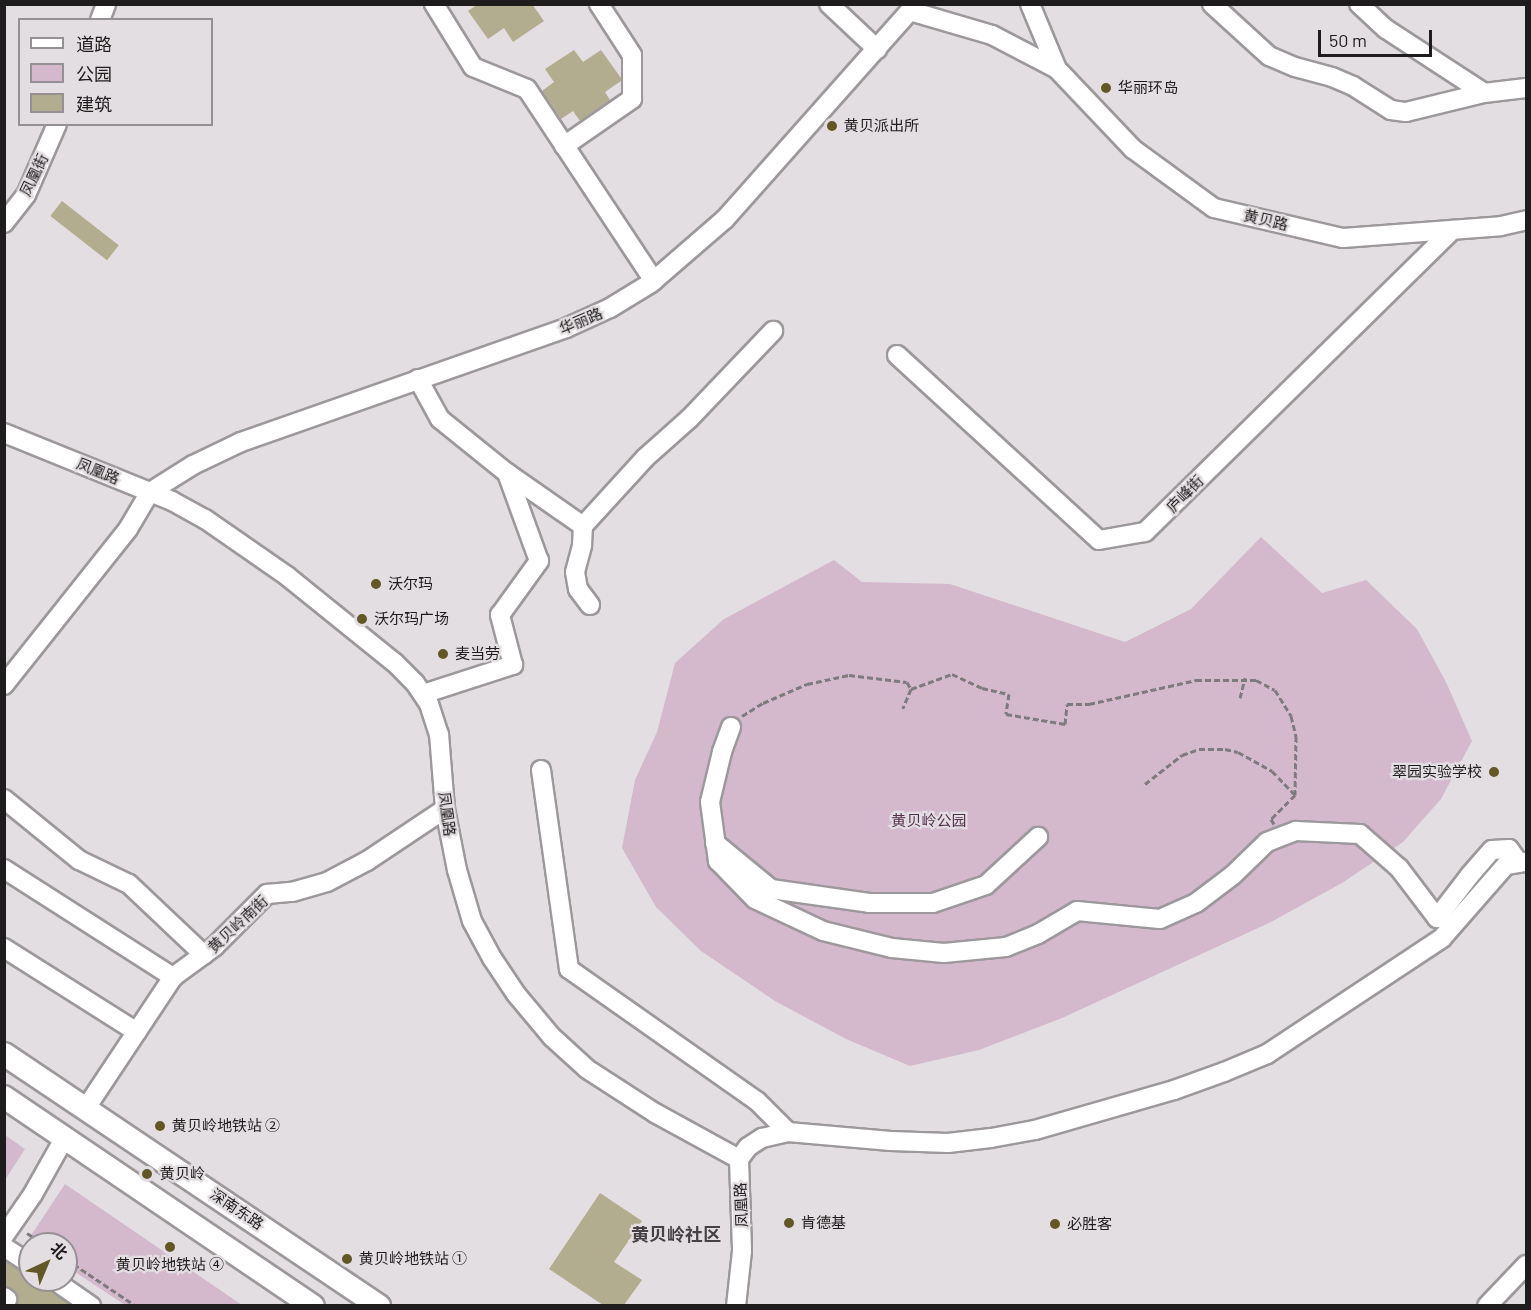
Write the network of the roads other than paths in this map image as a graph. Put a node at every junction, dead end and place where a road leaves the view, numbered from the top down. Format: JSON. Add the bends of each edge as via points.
{"nodes":[{"id":1,"x":434,"y":4,"type":"edge"},
{"id":2,"x":599,"y":4,"type":"edge"},
{"id":3,"x":829,"y":4,"type":"edge"},
{"id":4,"x":1030,"y":4,"type":"edge"},
{"id":5,"x":1212,"y":4,"type":"edge"},
{"id":6,"x":1359,"y":4,"type":"edge"},
{"id":7,"x":913,"y":8,"type":"edge"},
{"id":8,"x":877,"y":49,"type":"junction"},
{"id":9,"x":1057,"y":69,"type":"junction"},
{"id":10,"x":1527,"y":88,"type":"edge"},
{"id":11,"x":1484,"y":93,"type":"junction"},
{"id":12,"x":56,"y":126,"type":"edge"},
{"id":13,"x":564,"y":146,"type":"junction"},
{"id":14,"x":1527,"y":220,"type":"edge"},
{"id":15,"x":4,"y":223,"type":"edge"},
{"id":16,"x":1452,"y":230,"type":"junction"},
{"id":17,"x":654,"y":281,"type":"junction"},
{"id":18,"x":773,"y":332,"type":"dead end"},
{"id":19,"x":897,"y":355,"type":"dead end"},
{"id":20,"x":418,"y":379,"type":"junction"},
{"id":21,"x":4,"y":433,"type":"edge"},
{"id":22,"x":507,"y":473,"type":"junction"},
{"id":23,"x":150,"y":492,"type":"junction"},
{"id":24,"x":583,"y":526,"type":"junction"},
{"id":25,"x":590,"y":605,"type":"dead end"},
{"id":26,"x":4,"y":686,"type":"edge"},
{"id":27,"x":423,"y":694,"type":"junction"},
{"id":28,"x":731,"y":727,"type":"road end"},
{"id":29,"x":541,"y":770,"type":"dead end"},
{"id":30,"x":4,"y":799,"type":"edge"},
{"id":31,"x":445,"y":809,"type":"junction"},
{"id":32,"x":1038,"y":837,"type":"dead end"},
{"id":33,"x":716,"y":843,"type":"junction"},
{"id":34,"x":1523,"y":862,"type":"edge"},
{"id":35,"x":4,"y":869,"type":"edge"},
{"id":36,"x":4,"y":948,"type":"edge"},
{"id":37,"x":204,"y":956,"type":"junction"},
{"id":38,"x":173,"y":977,"type":"junction"},
{"id":39,"x":137,"y":1032,"type":"junction"},
{"id":40,"x":4,"y":1054,"type":"edge"},
{"id":41,"x":4,"y":1097,"type":"edge"},
{"id":42,"x":86,"y":1108,"type":"junction"},
{"id":43,"x":788,"y":1132,"type":"junction"},
{"id":44,"x":65,"y":1137,"type":"junction"},
{"id":45,"x":739,"y":1159,"type":"junction"},
{"id":46,"x":7,"y":1217,"type":"edge"},
{"id":47,"x":4,"y":1247,"type":"edge"},
{"id":48,"x":18,"y":1256,"type":"edge"},
{"id":49,"x":1527,"y":1265,"type":"edge"},
{"id":50,"x":72,"y":1292,"type":"edge"},
{"id":51,"x":91,"y":1305,"type":"edge"},
{"id":52,"x":313,"y":1305,"type":"edge"},
{"id":53,"x":379,"y":1305,"type":"edge"},
{"id":54,"x":736,"y":1305,"type":"edge"},
{"id":55,"x":1487,"y":1305,"type":"edge"}],
"edges":[{"from":1,"to":13,"type":"street","via":[[473,67],[526,89]]},
{"from":2,"to":13,"type":"street","via":[[632,55],[632,99]]},
{"from":3,"to":8,"type":"street"},
{"from":4,"to":9,"type":"street","name":"黄贝路"},
{"from":5,"to":11,"type":"street","via":[[1269,56],[1353,86],[1391,110],[1406,112]]},
{"from":6,"to":11,"type":"street","via":[[1386,29]]},
{"from":7,"to":8,"type":"street","name":"华丽路"},
{"from":7,"to":9,"type":"street","name":"黄贝路","via":[[992,35]]},
{"from":8,"to":17,"type":"street","name":"华丽路","via":[[725,219]]},
{"from":9,"to":16,"type":"street","name":"黄贝路","via":[[1133,149],[1214,208],[1343,238]]},
{"from":10,"to":11,"type":"street"},
{"from":12,"to":15,"type":"street","name":"凤凰街","via":[[26,195]]},
{"from":13,"to":17,"type":"street"},
{"from":14,"to":16,"type":"street","name":"黄贝路"},
{"from":16,"to":19,"type":"street","name":"庐峰街","via":[[1145,532],[1099,540]]},
{"from":17,"to":20,"type":"street","name":"华丽路","via":[[591,318]]},
{"from":18,"to":24,"type":"street","via":[[689,419],[645,458]]},
{"from":20,"to":22,"type":"street","via":[[440,419]]},
{"from":20,"to":23,"type":"street","name":"华丽路","via":[[241,442],[200,461]]},
{"from":21,"to":23,"type":"street","name":"凤凰路"},
{"from":22,"to":24,"type":"street"},
{"from":22,"to":27,"type":"street","via":[[539,561],[500,615],[513,665]]},
{"from":23,"to":26,"type":"street","via":[[128,529]]},
{"from":23,"to":27,"type":"street","name":"凤凰路","via":[[184,507],[248,547],[395,663]]},
{"from":24,"to":25,"type":"street","via":[[575,572],[578,589]]},
{"from":27,"to":31,"type":"street","name":"凤凰路","via":[[440,734]]},
{"from":28,"to":33,"type":"street","via":[[710,802]]},
{"from":29,"to":43,"type":"street","via":[[569,969],[757,1101]]},
{"from":30,"to":37,"type":"street","via":[[79,860],[129,884]]},
{"from":31,"to":37,"type":"street","name":"黄贝岭南街","via":[[367,861],[327,882],[267,894]]},
{"from":31,"to":45,"type":"street","name":"凤凰路","via":[[456,870],[472,921],[516,994],[552,1037],[587,1069],[655,1113]]},
{"from":32,"to":33,"type":"street","via":[[987,885],[933,903],[869,903],[771,889]]},
{"from":33,"to":34,"type":"street","via":[[718,861],[755,899],[823,931],[892,948],[944,953],[1006,947],[1077,911],[1160,920],[1196,903],[1267,842],[1296,831],[1360,834],[1399,868],[1437,918],[1492,850],[1509,849]]},
{"from":34,"to":43,"type":"street","via":[[1506,865],[1442,938],[1267,1054],[1224,1072],[1035,1130],[991,1138],[948,1143]]},
{"from":35,"to":38,"type":"street"},
{"from":36,"to":39,"type":"street"},
{"from":37,"to":38,"type":"street","name":"黄贝岭南街"},
{"from":38,"to":39,"type":"street","name":"黄贝岭南街"},
{"from":39,"to":42,"type":"street","name":"黄贝岭南街"},
{"from":40,"to":42,"type":"main road","name":"深南东路"},
{"from":41,"to":44,"type":"main road"},
{"from":42,"to":53,"type":"main road","name":"深南东路"},
{"from":43,"to":45,"type":"street","via":[[762,1138]]},
{"from":44,"to":46,"type":"street"},
{"from":44,"to":52,"type":"main road"},
{"from":45,"to":54,"type":"street","name":"凤凰路","via":[[742,1251]]},
{"from":47,"to":48,"type":"street"},
{"from":49,"to":55,"type":"street"},
{"from":50,"to":51,"type":"street"}]}
